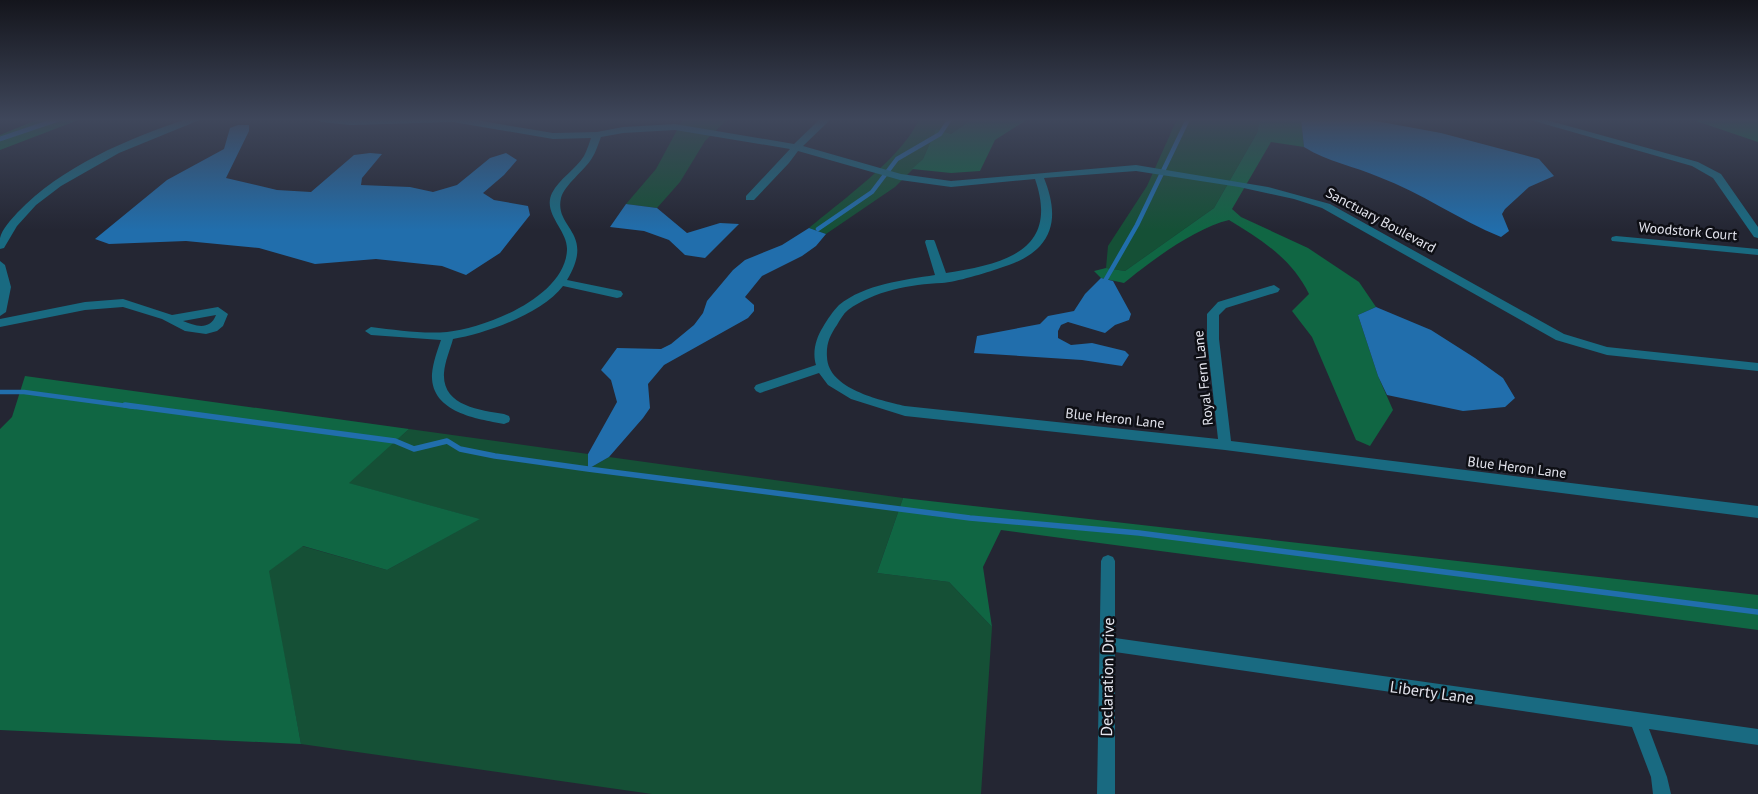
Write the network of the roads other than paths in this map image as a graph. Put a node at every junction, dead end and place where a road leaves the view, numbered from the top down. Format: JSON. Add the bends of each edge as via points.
{"nodes":[{"id":1,"x":106,"y":156,"type":"edge"},
{"id":2,"x":588,"y":156,"type":"edge"},
{"id":3,"x":790,"y":156,"type":"edge"},
{"id":4,"x":828,"y":156,"type":"edge"},
{"id":5,"x":1666,"y":156,"type":"edge"},
{"id":6,"x":1040,"y":177,"type":"junction"},
{"id":7,"x":750,"y":198,"type":"dead end"},
{"id":8,"x":1758,"y":235,"type":"edge"},
{"id":9,"x":1616,"y":239,"type":"dead end"},
{"id":10,"x":930,"y":242,"type":"dead end"},
{"id":11,"x":0,"y":246,"type":"edge"},
{"id":12,"x":1758,"y":252,"type":"edge"},
{"id":13,"x":0,"y":266,"type":"edge"},
{"id":14,"x":942,"y":278,"type":"junction"},
{"id":15,"x":560,"y":282,"type":"junction"},
{"id":16,"x":1274,"y":289,"type":"dead end"},
{"id":17,"x":617,"y":294,"type":"dead end"},
{"id":18,"x":0,"y":312,"type":"edge"},
{"id":19,"x":170,"y":318,"type":"dead end"},
{"id":20,"x":0,"y":323,"type":"edge"},
{"id":21,"x":371,"y":331,"type":"dead end"},
{"id":22,"x":448,"y":336,"type":"junction"},
{"id":23,"x":822,"y":366,"type":"junction"},
{"id":24,"x":1758,"y":367,"type":"edge"},
{"id":25,"x":760,"y":388,"type":"dead end"},
{"id":26,"x":504,"y":419,"type":"dead end"},
{"id":27,"x":1225,"y":445,"type":"junction"},
{"id":28,"x":1758,"y":512,"type":"edge"},
{"id":29,"x":1108,"y":560,"type":"dead end"},
{"id":30,"x":1107,"y":644,"type":"junction"},
{"id":31,"x":1638,"y":721,"type":"junction"},
{"id":32,"x":1758,"y":737,"type":"edge"},
{"id":33,"x":1106,"y":794,"type":"edge"},
{"id":34,"x":1662,"y":794,"type":"edge"}],
"edges":[{"from":1,"to":11,"type":"street","via":[[52,187],[16,218]]},
{"from":2,"to":15,"type":"street","via":[[554,201],[556,215],[569,231],[573,246],[572,258]]},
{"from":3,"to":7,"type":"street"},
{"from":4,"to":6,"type":"street","name":"Sanctuary Boulevard","via":[[900,176],[951,184]]},
{"from":5,"to":8,"type":"street","via":[[1695,164],[1717,176]]},
{"from":6,"to":14,"type":"street","via":[[1049,217],[1045,233],[1027,251],[1002,264]]},
{"from":6,"to":24,"type":"street","name":"Sanctuary Boulevard","via":[[1114,168],[1144,168],[1297,195],[1326,206],[1560,337],[1607,351]]},
{"from":9,"to":12,"type":"street","name":"Woodstork Court"},
{"from":10,"to":14,"type":"street"},
{"from":13,"to":18,"type":"street","via":[[5,287]]},
{"from":14,"to":23,"type":"street","via":[[889,288],[866,295],[843,308],[828,327],[819,348]]},
{"from":15,"to":17,"type":"street"},
{"from":15,"to":22,"type":"street","via":[[536,303],[485,327]]},
{"from":16,"to":27,"type":"street","name":"Royal Fern Lane","via":[[1222,305],[1213,314]]},
{"from":19,"to":20,"type":"street","via":[[123,303],[85,306]]},
{"from":21,"to":22,"type":"street"},
{"from":22,"to":26,"type":"street","via":[[438,377],[441,395],[451,404],[479,416]]},
{"from":23,"to":25,"type":"street"},
{"from":23,"to":27,"type":"street","name":"Blue Heron Lane","via":[[834,382],[849,392],[870,403],[905,411]]},
{"from":27,"to":28,"type":"street","name":"Blue Heron Lane"},
{"from":29,"to":30,"type":"street","name":"Declaration Drive"},
{"from":30,"to":31,"type":"street","name":"Liberty Lane"},
{"from":30,"to":33,"type":"street","name":"Declaration Drive"},
{"from":31,"to":32,"type":"street","name":"Liberty Lane"},
{"from":31,"to":34,"type":"street"}]}
